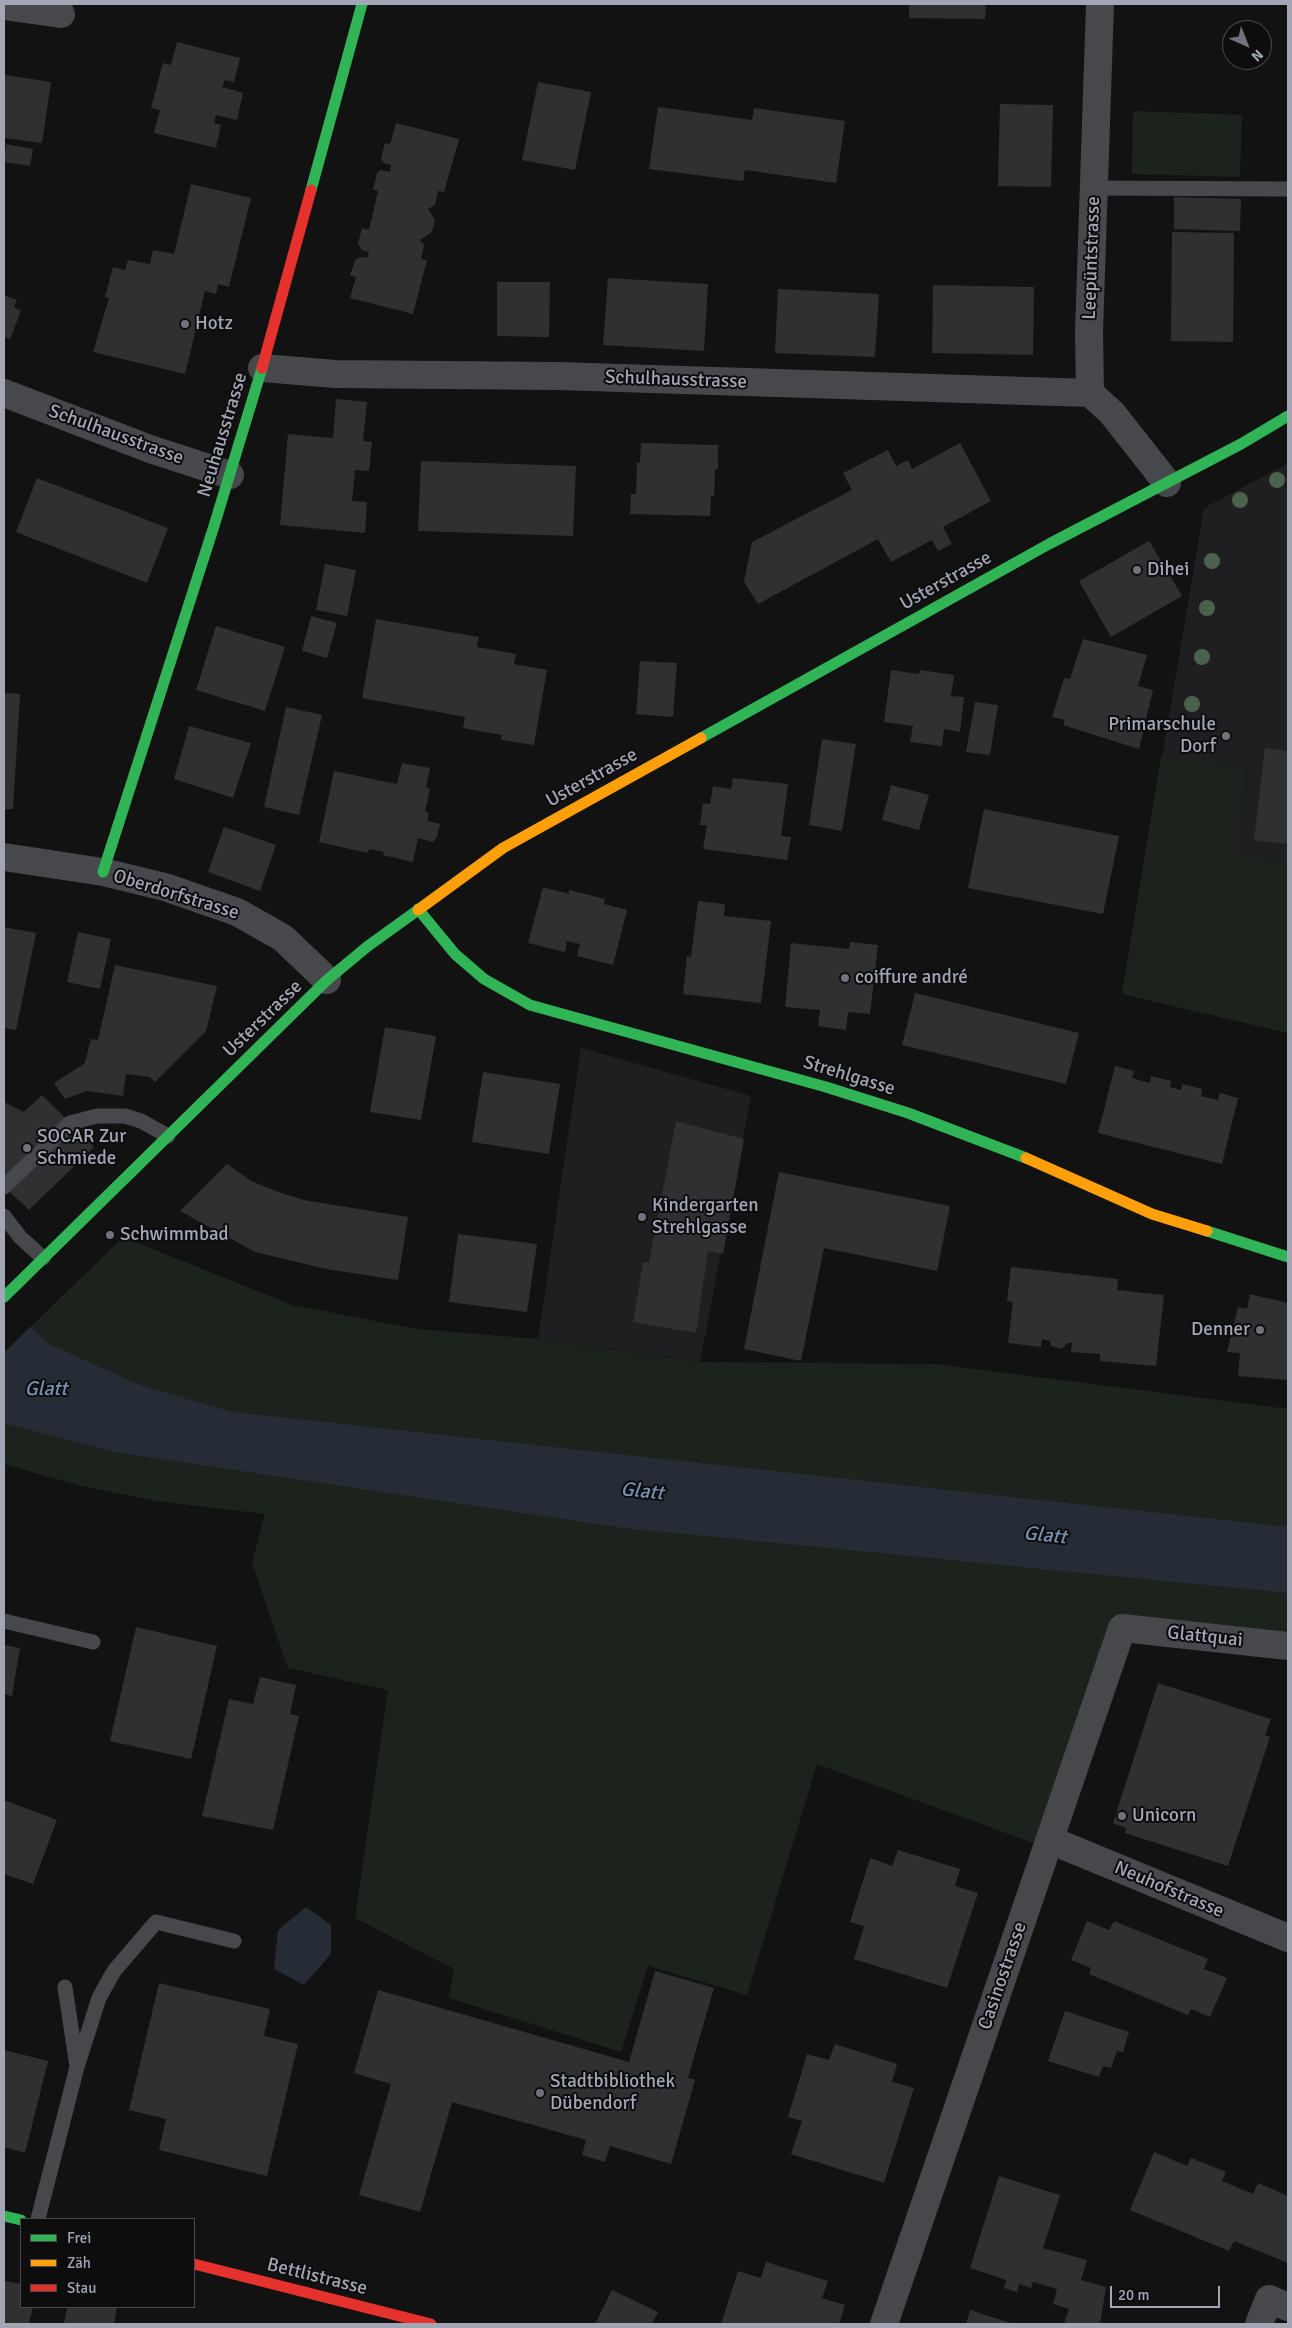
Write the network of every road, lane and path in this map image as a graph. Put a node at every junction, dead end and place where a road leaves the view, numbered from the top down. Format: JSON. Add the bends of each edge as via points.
{"nodes":[{"id":1,"x":362,"y":4,"type":"edge"},
{"id":2,"x":1100,"y":4,"type":"edge"},
{"id":3,"x":4,"y":6,"type":"edge"},
{"id":4,"x":62,"y":14,"type":"dead end"},
{"id":5,"x":1094,"y":188,"type":"junction"},
{"id":6,"x":1288,"y":189,"type":"edge"},
{"id":7,"x":262,"y":368,"type":"junction"},
{"id":8,"x":4,"y":393,"type":"edge"},
{"id":9,"x":1090,"y":393,"type":"junction"},
{"id":10,"x":1288,"y":416,"type":"edge"},
{"id":11,"x":230,"y":475,"type":"junction"},
{"id":12,"x":1167,"y":483,"type":"junction"},
{"id":13,"x":4,"y":857,"type":"edge"},
{"id":14,"x":103,"y":872,"type":"junction"},
{"id":15,"x":418,"y":909,"type":"junction"},
{"id":16,"x":327,"y":980,"type":"junction"},
{"id":17,"x":168,"y":1136,"type":"junction"},
{"id":18,"x":4,"y":1187,"type":"edge"},
{"id":19,"x":4,"y":1216,"type":"edge"},
{"id":20,"x":1288,"y":1257,"type":"edge"},
{"id":21,"x":43,"y":1258,"type":"junction"},
{"id":22,"x":4,"y":1297,"type":"edge"},
{"id":23,"x":4,"y":1621,"type":"edge"},
{"id":24,"x":1122,"y":1628,"type":"joint"},
{"id":25,"x":93,"y":1642,"type":"dead end"},
{"id":26,"x":1288,"y":1646,"type":"edge"},
{"id":27,"x":1050,"y":1840,"type":"junction"},
{"id":28,"x":1288,"y":1938,"type":"edge"},
{"id":29,"x":234,"y":1941,"type":"dead end"},
{"id":30,"x":65,"y":1987,"type":"dead end"},
{"id":31,"x":77,"y":2067,"type":"junction"},
{"id":32,"x":4,"y":2216,"type":"edge"},
{"id":33,"x":38,"y":2218,"type":"edge"},
{"id":34,"x":20,"y":2220,"type":"edge"},
{"id":35,"x":195,"y":2264,"type":"edge"},
{"id":36,"x":1288,"y":2307,"type":"edge"},
{"id":37,"x":431,"y":2324,"type":"edge"},
{"id":38,"x":884,"y":2324,"type":"edge"},
{"id":39,"x":1259,"y":2324,"type":"edge"}],
"edges":[{"from":1,"to":7,"type":"street","name":"Neuhausstrasse"},
{"from":2,"to":5,"type":"street","name":"Leepüntstrasse"},
{"from":3,"to":4,"type":"street"},
{"from":5,"to":6,"type":"lane"},
{"from":5,"to":9,"type":"street","name":"Leepüntstrasse"},
{"from":7,"to":9,"type":"street","name":"Schulhausstrasse","via":[[335,374],[558,376]]},
{"from":7,"to":11,"type":"street","name":"Neuhausstrasse"},
{"from":8,"to":11,"type":"street","name":"Schulhausstrasse","via":[[150,449]]},
{"from":9,"to":12,"type":"street","via":[[1112,413]]},
{"from":10,"to":12,"type":"street","name":"Usterstrasse"},
{"from":11,"to":14,"type":"street","name":"Neuhausstrasse"},
{"from":12,"to":15,"type":"street","name":"Usterstrasse","via":[[1049,544],[503,848]]},
{"from":13,"to":14,"type":"street","name":"Oberdorfstrasse"},
{"from":14,"to":16,"type":"street","name":"Oberdorfstrasse","via":[[165,887],[237,912],[283,938]]},
{"from":15,"to":16,"type":"street","name":"Usterstrasse"},
{"from":15,"to":20,"type":"street","name":"Strehlgasse","via":[[462,960],[484,978],[530,1005],[908,1112],[1015,1153],[1152,1214]]},
{"from":16,"to":17,"type":"street","name":"Usterstrasse"},
{"from":17,"to":18,"type":"lane","via":[[125,1116],[97,1116],[70,1123]]},
{"from":17,"to":21,"type":"street","name":"Usterstrasse"},
{"from":19,"to":21,"type":"lane","via":[[20,1237]]},
{"from":21,"to":22,"type":"street","name":"Usterstrasse"},
{"from":23,"to":25,"type":"lane"},
{"from":24,"to":26,"type":"street","name":"Glattquai"},
{"from":24,"to":27,"type":"street","name":"Casinostrasse"},
{"from":27,"to":28,"type":"street","name":"Neuhofstrasse"},
{"from":27,"to":38,"type":"street","name":"Casinostrasse"},
{"from":29,"to":31,"type":"lane","via":[[156,1922],[114,1970],[99,1998]]},
{"from":30,"to":31,"type":"lane"},
{"from":31,"to":33,"type":"lane"},
{"from":32,"to":34,"type":"street"},
{"from":35,"to":37,"type":"street","name":"Bettlistrasse"},
{"from":36,"to":39,"type":"street","via":[[1269,2299]]}]}
